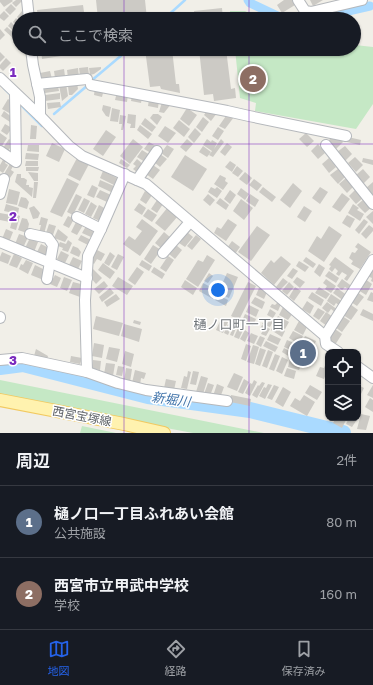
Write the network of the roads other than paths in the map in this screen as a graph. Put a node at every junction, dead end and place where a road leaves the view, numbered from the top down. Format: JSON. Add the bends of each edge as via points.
{"nodes":[{"id":1,"x":27,"y":0,"type":"edge"},
{"id":2,"x":298,"y":0,"type":"edge"},
{"id":3,"x":362,"y":0,"type":"edge"},
{"id":4,"x":28,"y":12,"type":"edge"},
{"id":5,"x":32,"y":56,"type":"edge"},
{"id":6,"x":0,"y":78,"type":"edge"},
{"id":7,"x":37,"y":84,"type":"junction"},
{"id":8,"x":16,"y":93,"type":"junction"},
{"id":9,"x":40,"y":116,"type":"junction"},
{"id":10,"x":346,"y":136,"type":"dead end"},
{"id":11,"x":326,"y":145,"type":"dead end"},
{"id":12,"x":0,"y":151,"type":"edge"},
{"id":13,"x":157,"y":151,"type":"dead end"},
{"id":14,"x":125,"y":174,"type":"junction"},
{"id":15,"x":4,"y":179,"type":"dead end"},
{"id":16,"x":137,"y":180,"type":"junction"},
{"id":17,"x":0,"y":194,"type":"edge"},
{"id":18,"x":373,"y":204,"type":"edge"},
{"id":19,"x":77,"y":217,"type":"dead end"},
{"id":20,"x":190,"y":222,"type":"junction"},
{"id":21,"x":101,"y":229,"type":"junction"},
{"id":22,"x":30,"y":234,"type":"dead end"},
{"id":23,"x":0,"y":242,"type":"edge"},
{"id":24,"x":163,"y":253,"type":"dead end"},
{"id":25,"x":373,"y":260,"type":"edge"},
{"id":26,"x":50,"y":262,"type":"junction"},
{"id":27,"x":87,"y":278,"type":"junction"},
{"id":28,"x":47,"y":279,"type":"dead end"},
{"id":29,"x":325,"y":336,"type":"junction"},
{"id":30,"x":334,"y":349,"type":"edge"},
{"id":31,"x":0,"y":360,"type":"edge"},
{"id":32,"x":361,"y":369,"type":"edge"},
{"id":33,"x":87,"y":372,"type":"junction"},
{"id":34,"x":373,"y":378,"type":"edge"},
{"id":35,"x":0,"y":400,"type":"edge"},
{"id":36,"x":227,"y":400,"type":"dead end"},
{"id":37,"x":164,"y":433,"type":"edge"}],
"edges":[{"from":1,"to":4,"type":"street"},
{"from":2,"to":3,"type":"street","via":[[305,10],[311,12]]},
{"from":5,"to":7,"type":"street"},
{"from":6,"to":8,"type":"street"},
{"from":7,"to":9,"type":"street"},
{"from":7,"to":10,"type":"street","via":[[89,82]]},
{"from":8,"to":9,"type":"street"},
{"from":8,"to":12,"type":"street","via":[[16,162]]},
{"from":9,"to":14,"type":"street","via":[[82,156]]},
{"from":11,"to":18,"type":"street"},
{"from":13,"to":16,"type":"street"},
{"from":14,"to":16,"type":"street"},
{"from":14,"to":21,"type":"street"},
{"from":15,"to":17,"type":"street"},
{"from":16,"to":20,"type":"street","via":[[146,184]]},
{"from":19,"to":21,"type":"street"},
{"from":20,"to":24,"type":"street"},
{"from":20,"to":29,"type":"street"},
{"from":21,"to":27,"type":"street","via":[[88,256]]},
{"from":22,"to":26,"type":"street","via":[[48,238],[53,245]]},
{"from":23,"to":26,"type":"street"},
{"from":25,"to":29,"type":"street"},
{"from":26,"to":27,"type":"street"},
{"from":26,"to":28,"type":"street"},
{"from":27,"to":33,"type":"street"},
{"from":29,"to":30,"type":"street","via":[[326,344]]},
{"from":31,"to":33,"type":"street","via":[[22,358]]},
{"from":32,"to":34,"type":"street"},
{"from":33,"to":36,"type":"street","via":[[146,390]]},
{"from":35,"to":37,"type":"main road","name":"西宮宝塚線"}]}
